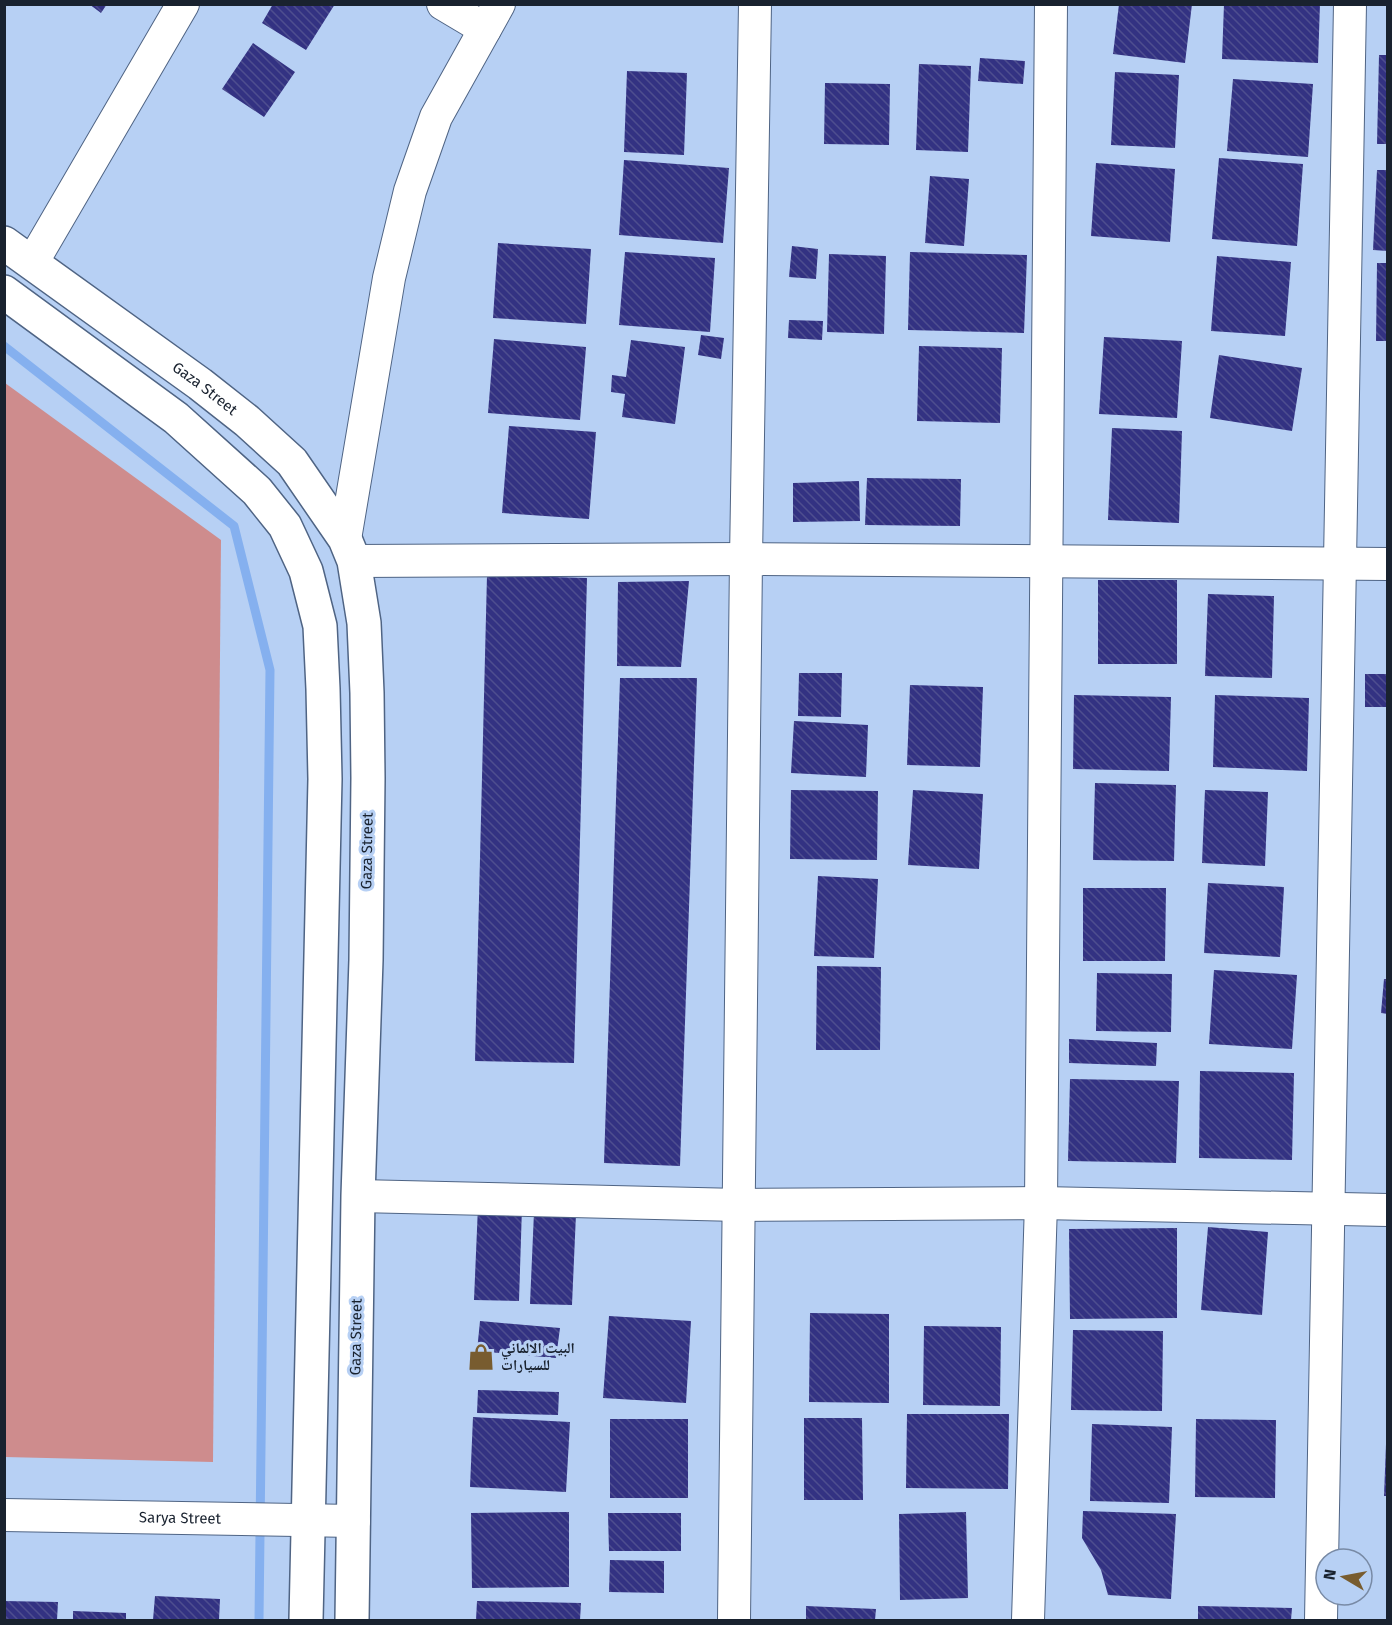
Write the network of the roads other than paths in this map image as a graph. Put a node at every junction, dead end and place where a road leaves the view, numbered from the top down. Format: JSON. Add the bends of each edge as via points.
{"nodes":[{"id":1,"x":183,"y":4,"type":"edge"},
{"id":2,"x":443,"y":4,"type":"edge"},
{"id":3,"x":755,"y":4,"type":"edge"},
{"id":4,"x":1051,"y":4,"type":"edge"},
{"id":5,"x":1350,"y":4,"type":"edge"},
{"id":6,"x":492,"y":17,"type":"edge"},
{"id":7,"x":4,"y":243,"type":"edge"},
{"id":8,"x":32,"y":263,"type":"junction"},
{"id":9,"x":4,"y":292,"type":"edge"},
{"id":10,"x":349,"y":550,"type":"junction"},
{"id":11,"x":746,"y":559,"type":"junction"},
{"id":12,"x":1047,"y":561,"type":"junction"},
{"id":13,"x":1337,"y":563,"type":"junction"},
{"id":14,"x":1388,"y":564,"type":"edge"},
{"id":15,"x":358,"y":1196,"type":"junction"},
{"id":16,"x":1041,"y":1203,"type":"junction"},
{"id":17,"x":739,"y":1205,"type":"junction"},
{"id":18,"x":1325,"y":1210,"type":"junction"},
{"id":19,"x":1388,"y":1210,"type":"edge"},
{"id":20,"x":4,"y":1515,"type":"edge"},
{"id":21,"x":309,"y":1521,"type":"junction"},
{"id":22,"x":354,"y":1521,"type":"junction"},
{"id":23,"x":306,"y":1620,"type":"edge"},
{"id":24,"x":352,"y":1620,"type":"edge"},
{"id":25,"x":734,"y":1620,"type":"edge"},
{"id":26,"x":1028,"y":1620,"type":"edge"},
{"id":27,"x":1321,"y":1620,"type":"edge"}],
"edges":[{"from":1,"to":8,"type":"street"},
{"from":2,"to":6,"type":"street"},
{"from":3,"to":11,"type":"street"},
{"from":4,"to":12,"type":"street"},
{"from":5,"to":13,"type":"street"},
{"from":6,"to":10,"type":"street","via":[[436,117],[410,191],[389,278]]},
{"from":7,"to":8,"type":"main road","name":"Gaza Street"},
{"from":8,"to":10,"type":"main road","name":"Gaza Street","via":[[247,421],[292,462]]},
{"from":9,"to":21,"type":"main road","via":[[176,418],[257,491],[285,526],[312,593],[320,626],[325,779]]},
{"from":10,"to":11,"type":"street"},
{"from":10,"to":15,"type":"main road","name":"Gaza Street","via":[[364,623],[368,693],[366,960]]},
{"from":11,"to":12,"type":"street"},
{"from":11,"to":17,"type":"street"},
{"from":12,"to":13,"type":"street"},
{"from":12,"to":16,"type":"street"},
{"from":13,"to":14,"type":"street"},
{"from":13,"to":18,"type":"street"},
{"from":15,"to":17,"type":"street"},
{"from":15,"to":22,"type":"main road","name":"Gaza Street"},
{"from":16,"to":17,"type":"street"},
{"from":16,"to":18,"type":"street"},
{"from":16,"to":26,"type":"street"},
{"from":17,"to":25,"type":"street"},
{"from":18,"to":19,"type":"street"},
{"from":18,"to":27,"type":"street"},
{"from":20,"to":21,"type":"street","name":"Sarya Street"},
{"from":21,"to":22,"type":"street","name":"Sarya Street"},
{"from":21,"to":23,"type":"main road"},
{"from":22,"to":24,"type":"main road","name":"Gaza Street"}]}
